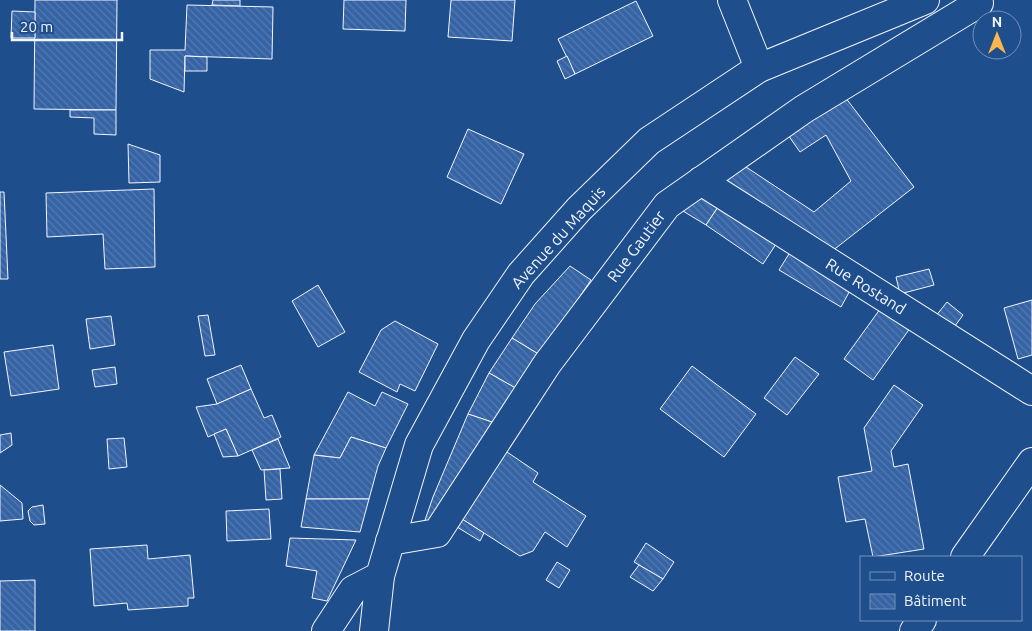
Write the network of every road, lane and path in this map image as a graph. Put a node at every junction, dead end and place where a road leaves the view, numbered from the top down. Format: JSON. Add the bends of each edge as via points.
{"nodes":[{"id":1,"x":732,"y":0,"type":"edge"},
{"id":2,"x":925,"y":0,"type":"edge"},
{"id":3,"x":978,"y":0,"type":"edge"},
{"id":4,"x":758,"y":68,"type":"junction"},
{"id":5,"x":701,"y":181,"type":"junction"},
{"id":6,"x":1032,"y":390,"type":"edge"},
{"id":7,"x":1032,"y":462,"type":"edge"},
{"id":8,"x":390,"y":541,"type":"junction"},
{"id":9,"x":966,"y":556,"type":"edge"},
{"id":10,"x":380,"y":576,"type":"junction"},
{"id":11,"x":326,"y":631,"type":"edge"},
{"id":12,"x":374,"y":631,"type":"edge"}],
"edges":[{"from":1,"to":4,"type":"street"},
{"from":2,"to":4,"type":"street","name":"Avenue du Maquis"},
{"from":3,"to":5,"type":"street","name":"Rue Gautier","via":[[979,3],[804,109]]},
{"from":4,"to":8,"type":"street","name":"Avenue du Maquis","via":[[650,142],[579,209],[521,274],[476,340],[419,445]]},
{"from":5,"to":6,"type":"street","name":"Rue Rostand"},
{"from":5,"to":8,"type":"street","name":"Rue Gautier","via":[[666,205],[546,364],[438,533]]},
{"from":7,"to":9,"type":"street"},
{"from":8,"to":10,"type":"street","name":"Avenue du Maquis"},
{"from":10,"to":11,"type":"street","via":[[353,590]]},
{"from":10,"to":12,"type":"street","name":"Avenue du Maquis"}]}
